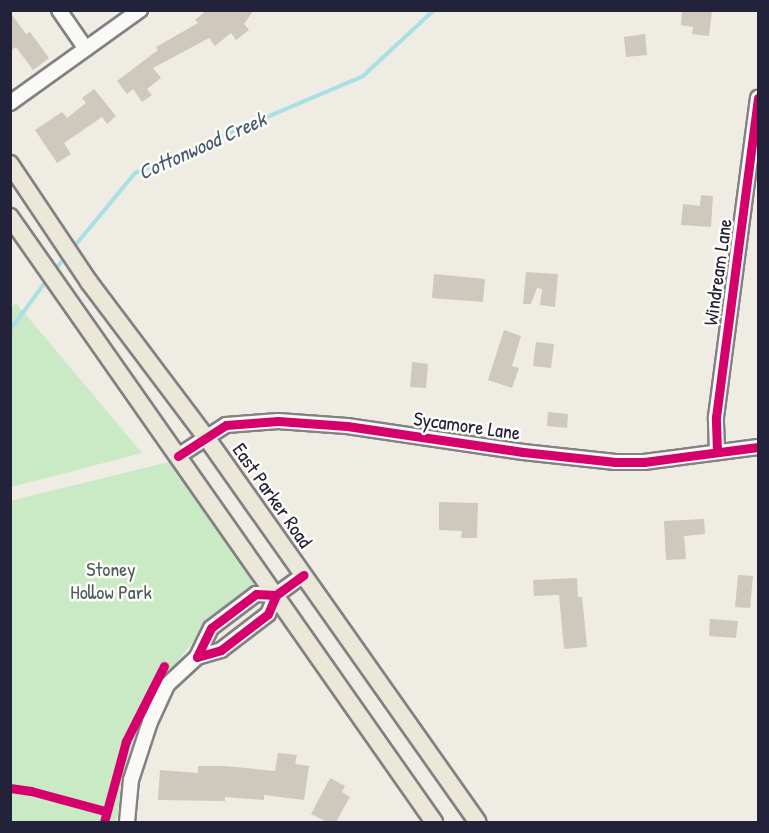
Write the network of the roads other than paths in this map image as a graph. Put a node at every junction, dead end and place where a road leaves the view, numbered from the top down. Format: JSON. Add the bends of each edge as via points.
{"nodes":[{"id":1,"x":59,"y":10,"type":"edge"},
{"id":2,"x":140,"y":10,"type":"edge"},
{"id":3,"x":86,"y":49,"type":"junction"},
{"id":4,"x":759,"y":98,"type":"edge"},
{"id":5,"x":10,"y":104,"type":"edge"},
{"id":6,"x":10,"y":164,"type":"edge"},
{"id":7,"x":10,"y":218,"type":"edge"},
{"id":8,"x":206,"y":437,"type":"junction"},
{"id":9,"x":759,"y":447,"type":"edge"},
{"id":10,"x":717,"y":451,"type":"junction"},
{"id":11,"x":178,"y":456,"type":"junction"},
{"id":12,"x":304,"y":575,"type":"junction"},
{"id":13,"x":276,"y":595,"type":"junction"},
{"id":14,"x":197,"y":657,"type":"junction"},
{"id":15,"x":127,"y":822,"type":"edge"},
{"id":16,"x":434,"y":822,"type":"edge"},
{"id":17,"x":478,"y":822,"type":"edge"}],
"edges":[{"from":1,"to":3,"type":"street"},
{"from":2,"to":3,"type":"street"},
{"from":3,"to":5,"type":"street"},
{"from":4,"to":10,"type":"street","name":"Windream Lane","via":[[716,417]]},
{"from":6,"to":8,"type":"main road","name":"East Parker Road","via":[[89,282]]},
{"from":7,"to":11,"type":"main road"},
{"from":8,"to":10,"type":"street","name":"Sycamore Lane","via":[[231,423],[278,421],[347,426],[615,462],[644,462]]},
{"from":8,"to":11,"type":"street","name":"Sycamore Lane"},
{"from":8,"to":12,"type":"main road","name":"East Parker Road"},
{"from":9,"to":10,"type":"street","name":"Sycamore Lane"},
{"from":11,"to":13,"type":"main road"},
{"from":12,"to":13,"type":"street"},
{"from":12,"to":17,"type":"main road","name":"East Parker Road"},
{"from":13,"to":14,"type":"street","via":[[268,614],[221,650]]},
{"from":13,"to":14,"type":"street","via":[[256,594],[211,628]]},
{"from":13,"to":16,"type":"main road"},
{"from":14,"to":15,"type":"street","via":[[167,685],[150,722],[131,780]]}]}
